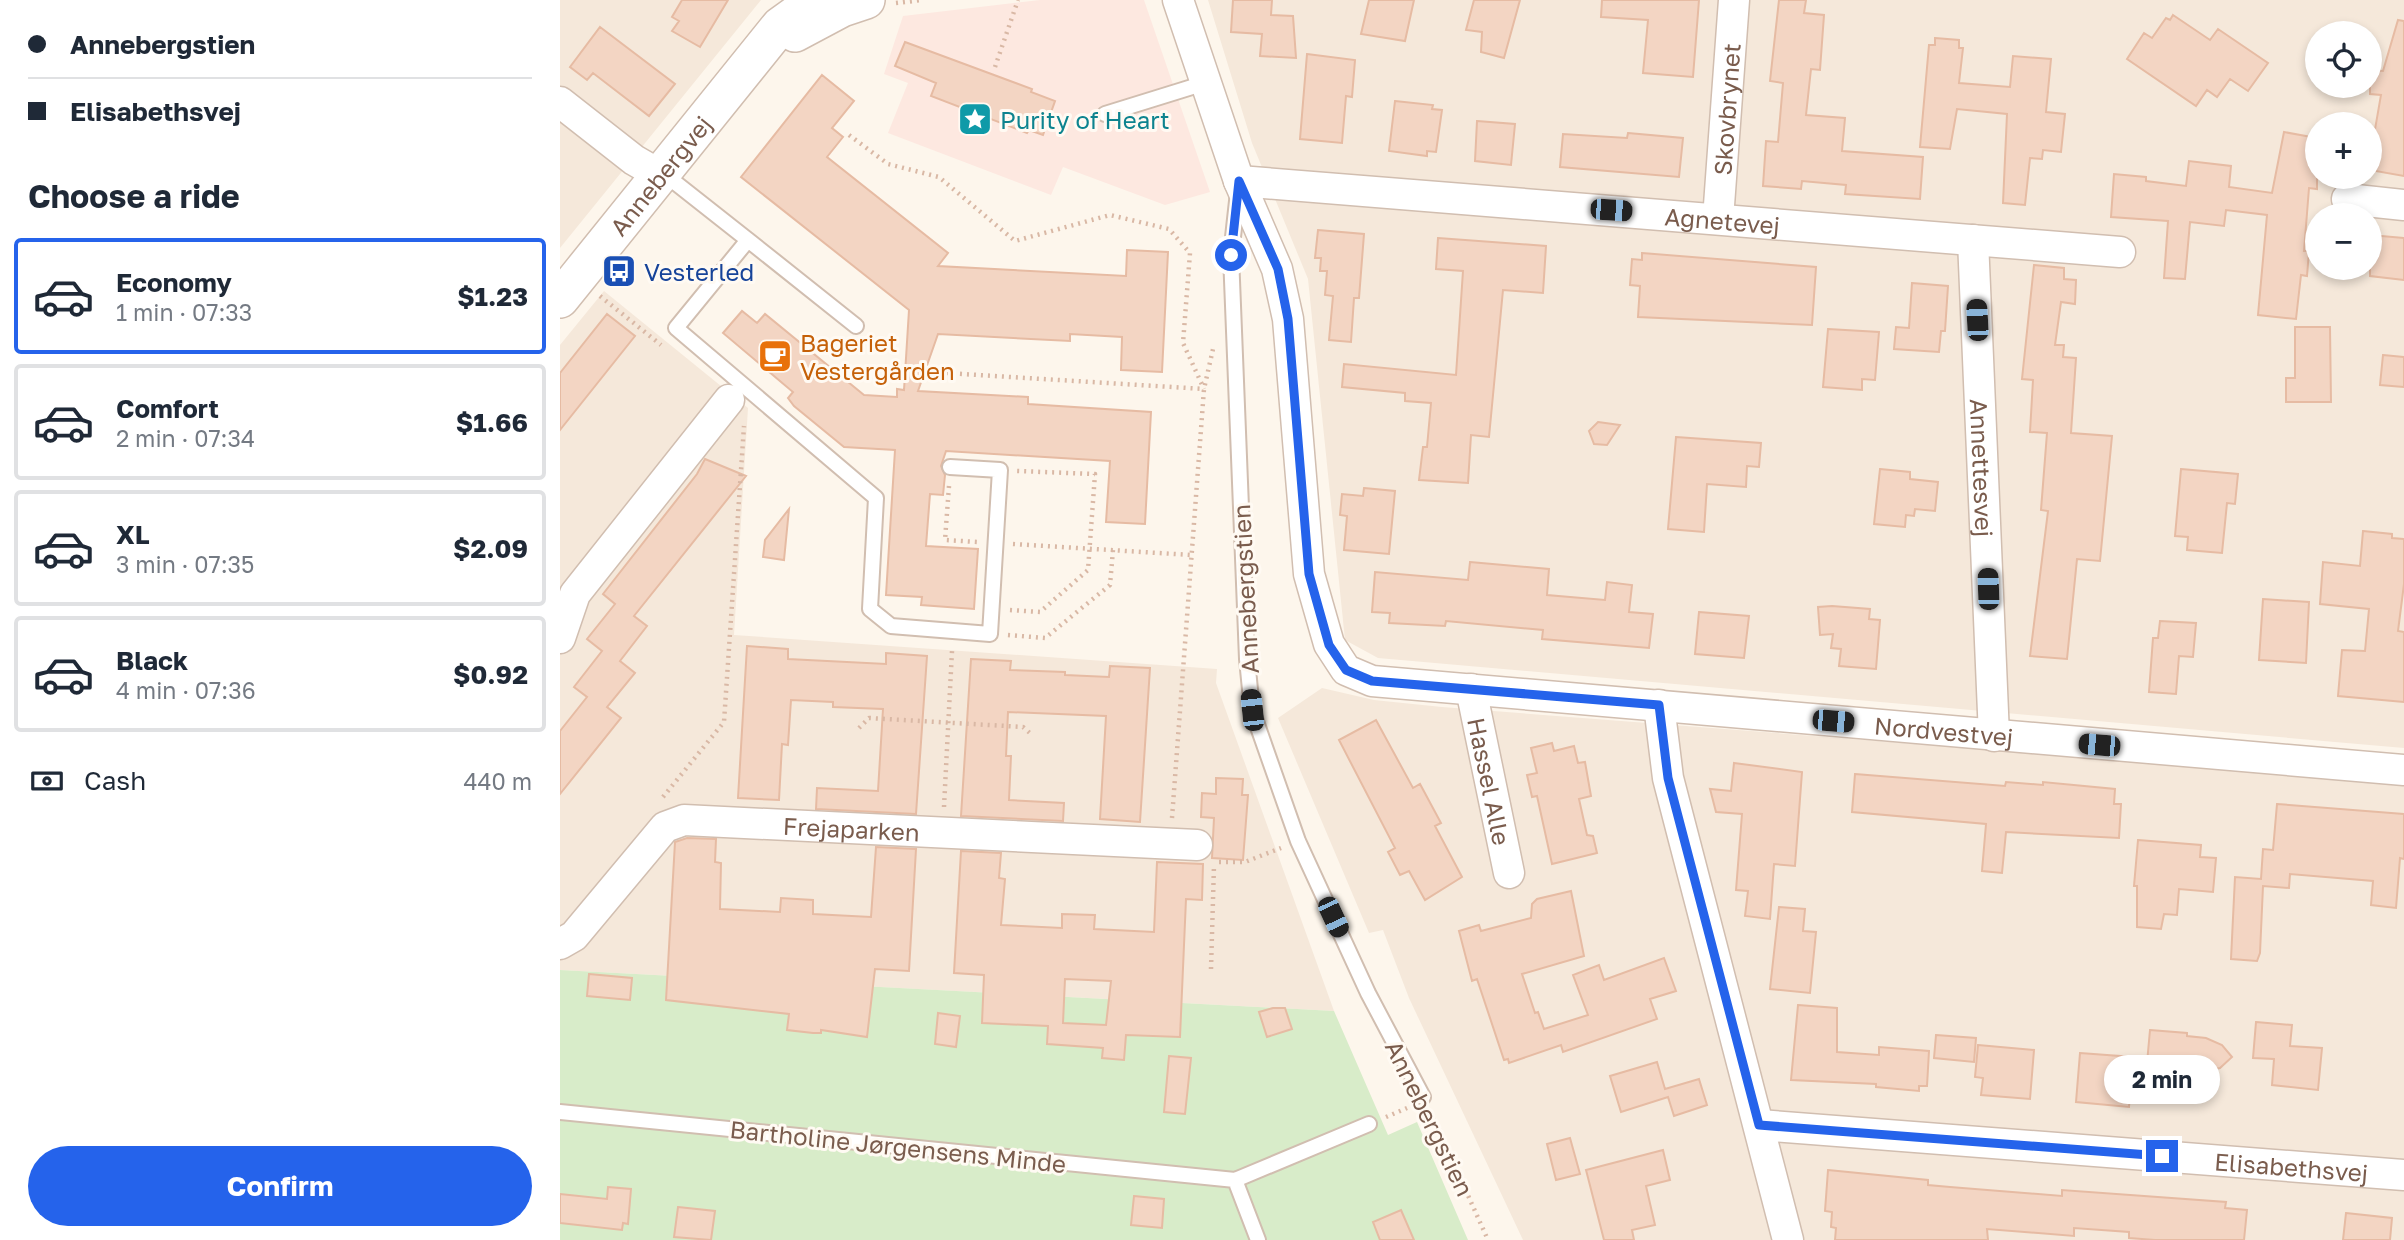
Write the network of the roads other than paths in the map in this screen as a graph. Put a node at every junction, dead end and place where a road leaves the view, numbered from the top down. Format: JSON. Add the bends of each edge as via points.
{"nodes":[{"id":1,"x":816,"y":0,"type":"edge"},
{"id":2,"x":866,"y":0,"type":"edge"},
{"id":3,"x":1178,"y":0,"type":"edge"},
{"id":4,"x":1734,"y":0,"type":"edge"},
{"id":5,"x":760,"y":52,"type":"junction"},
{"id":6,"x":1205,"y":83,"type":"junction"},
{"id":7,"x":560,"y":102,"type":"edge"},
{"id":8,"x":1105,"y":114,"type":"dead end"},
{"id":9,"x":660,"y":174,"type":"junction"},
{"id":10,"x":1239,"y":181,"type":"junction"},
{"id":11,"x":2347,"y":199,"type":"dead end"},
{"id":12,"x":2404,"y":205,"type":"edge"},
{"id":13,"x":1718,"y":219,"type":"junction"},
{"id":14,"x":748,"y":240,"type":"junction"},
{"id":15,"x":1973,"y":240,"type":"junction"},
{"id":16,"x":2120,"y":251,"type":"dead end"},
{"id":17,"x":569,"y":288,"type":"edge"},
{"id":18,"x":856,"y":327,"type":"dead end"},
{"id":19,"x":729,"y":400,"type":"road end"},
{"id":20,"x":950,"y":467,"type":"road end"},
{"id":21,"x":560,"y":638,"type":"edge"},
{"id":22,"x":1471,"y":689,"type":"junction"},
{"id":23,"x":1659,"y":705,"type":"junction"},
{"id":24,"x":1994,"y":736,"type":"junction"},
{"id":25,"x":2404,"y":770,"type":"edge"},
{"id":26,"x":1183,"y":844,"type":"road end"},
{"id":27,"x":1509,"y":873,"type":"dead end"},
{"id":28,"x":560,"y":944,"type":"edge"},
{"id":29,"x":1424,"y":1099,"type":"road end"},
{"id":30,"x":560,"y":1112,"type":"edge"},
{"id":31,"x":1369,"y":1124,"type":"road end"},
{"id":32,"x":1759,"y":1125,"type":"junction"},
{"id":33,"x":2404,"y":1175,"type":"edge"},
{"id":34,"x":1235,"y":1180,"type":"junction"},
{"id":35,"x":1258,"y":1240,"type":"edge"},
{"id":36,"x":1788,"y":1240,"type":"edge"}],
"edges":[{"from":1,"to":5,"type":"street","name":"Annebergvej","via":[[780,26]]},
{"from":2,"to":5,"type":"street","name":"Annebergvej"},
{"from":3,"to":6,"type":"street","name":"Nordvestvej"},
{"from":4,"to":13,"type":"street","name":"Skovbrynet"},
{"from":5,"to":9,"type":"street","name":"Annebergvej"},
{"from":6,"to":8,"type":"lane"},
{"from":6,"to":10,"type":"street","name":"Nordvestvej"},
{"from":7,"to":9,"type":"street","via":[[634,160]]},
{"from":9,"to":14,"type":"lane"},
{"from":9,"to":17,"type":"street","name":"Annebergvej"},
{"from":10,"to":13,"type":"street","name":"Agnetevej"},
{"from":10,"to":22,"type":"street","name":"Nordvestvej","via":[[1278,269],[1288,319],[1309,574],[1329,645],[1346,670],[1372,681]]},
{"from":10,"to":29,"type":"lane","name":"Annebergstien","via":[[1231,255],[1252,710],[1298,841],[1368,993]]},
{"from":11,"to":12,"type":"street"},
{"from":13,"to":15,"type":"street","name":"Agnetevej"},
{"from":14,"to":18,"type":"lane"},
{"from":14,"to":20,"type":"lane","via":[[676,328],[876,498],[870,609],[891,626],[990,634],[1000,470]]},
{"from":15,"to":16,"type":"street","name":"Agnetevej"},
{"from":15,"to":24,"type":"street","name":"Annettesvej"},
{"from":19,"to":21,"type":"street","via":[[575,594]]},
{"from":22,"to":23,"type":"street","name":"Nordvestvej"},
{"from":22,"to":27,"type":"street","name":"Hassel Alle"},
{"from":23,"to":24,"type":"street","name":"Nordvestvej"},
{"from":23,"to":32,"type":"street","via":[[1668,778]]},
{"from":24,"to":25,"type":"street","name":"Nordvestvej"},
{"from":26,"to":28,"type":"street","name":"Frejaparken","via":[[684,820],[665,827],[574,936]]},
{"from":30,"to":34,"type":"lane","name":"Bartholine Jørgensens Minde"},
{"from":31,"to":34,"type":"lane","name":"Bartholine Jørgensens Minde"},
{"from":32,"to":33,"type":"street","name":"Elisabethsvej"},
{"from":32,"to":36,"type":"street"},
{"from":34,"to":35,"type":"lane"}]}
